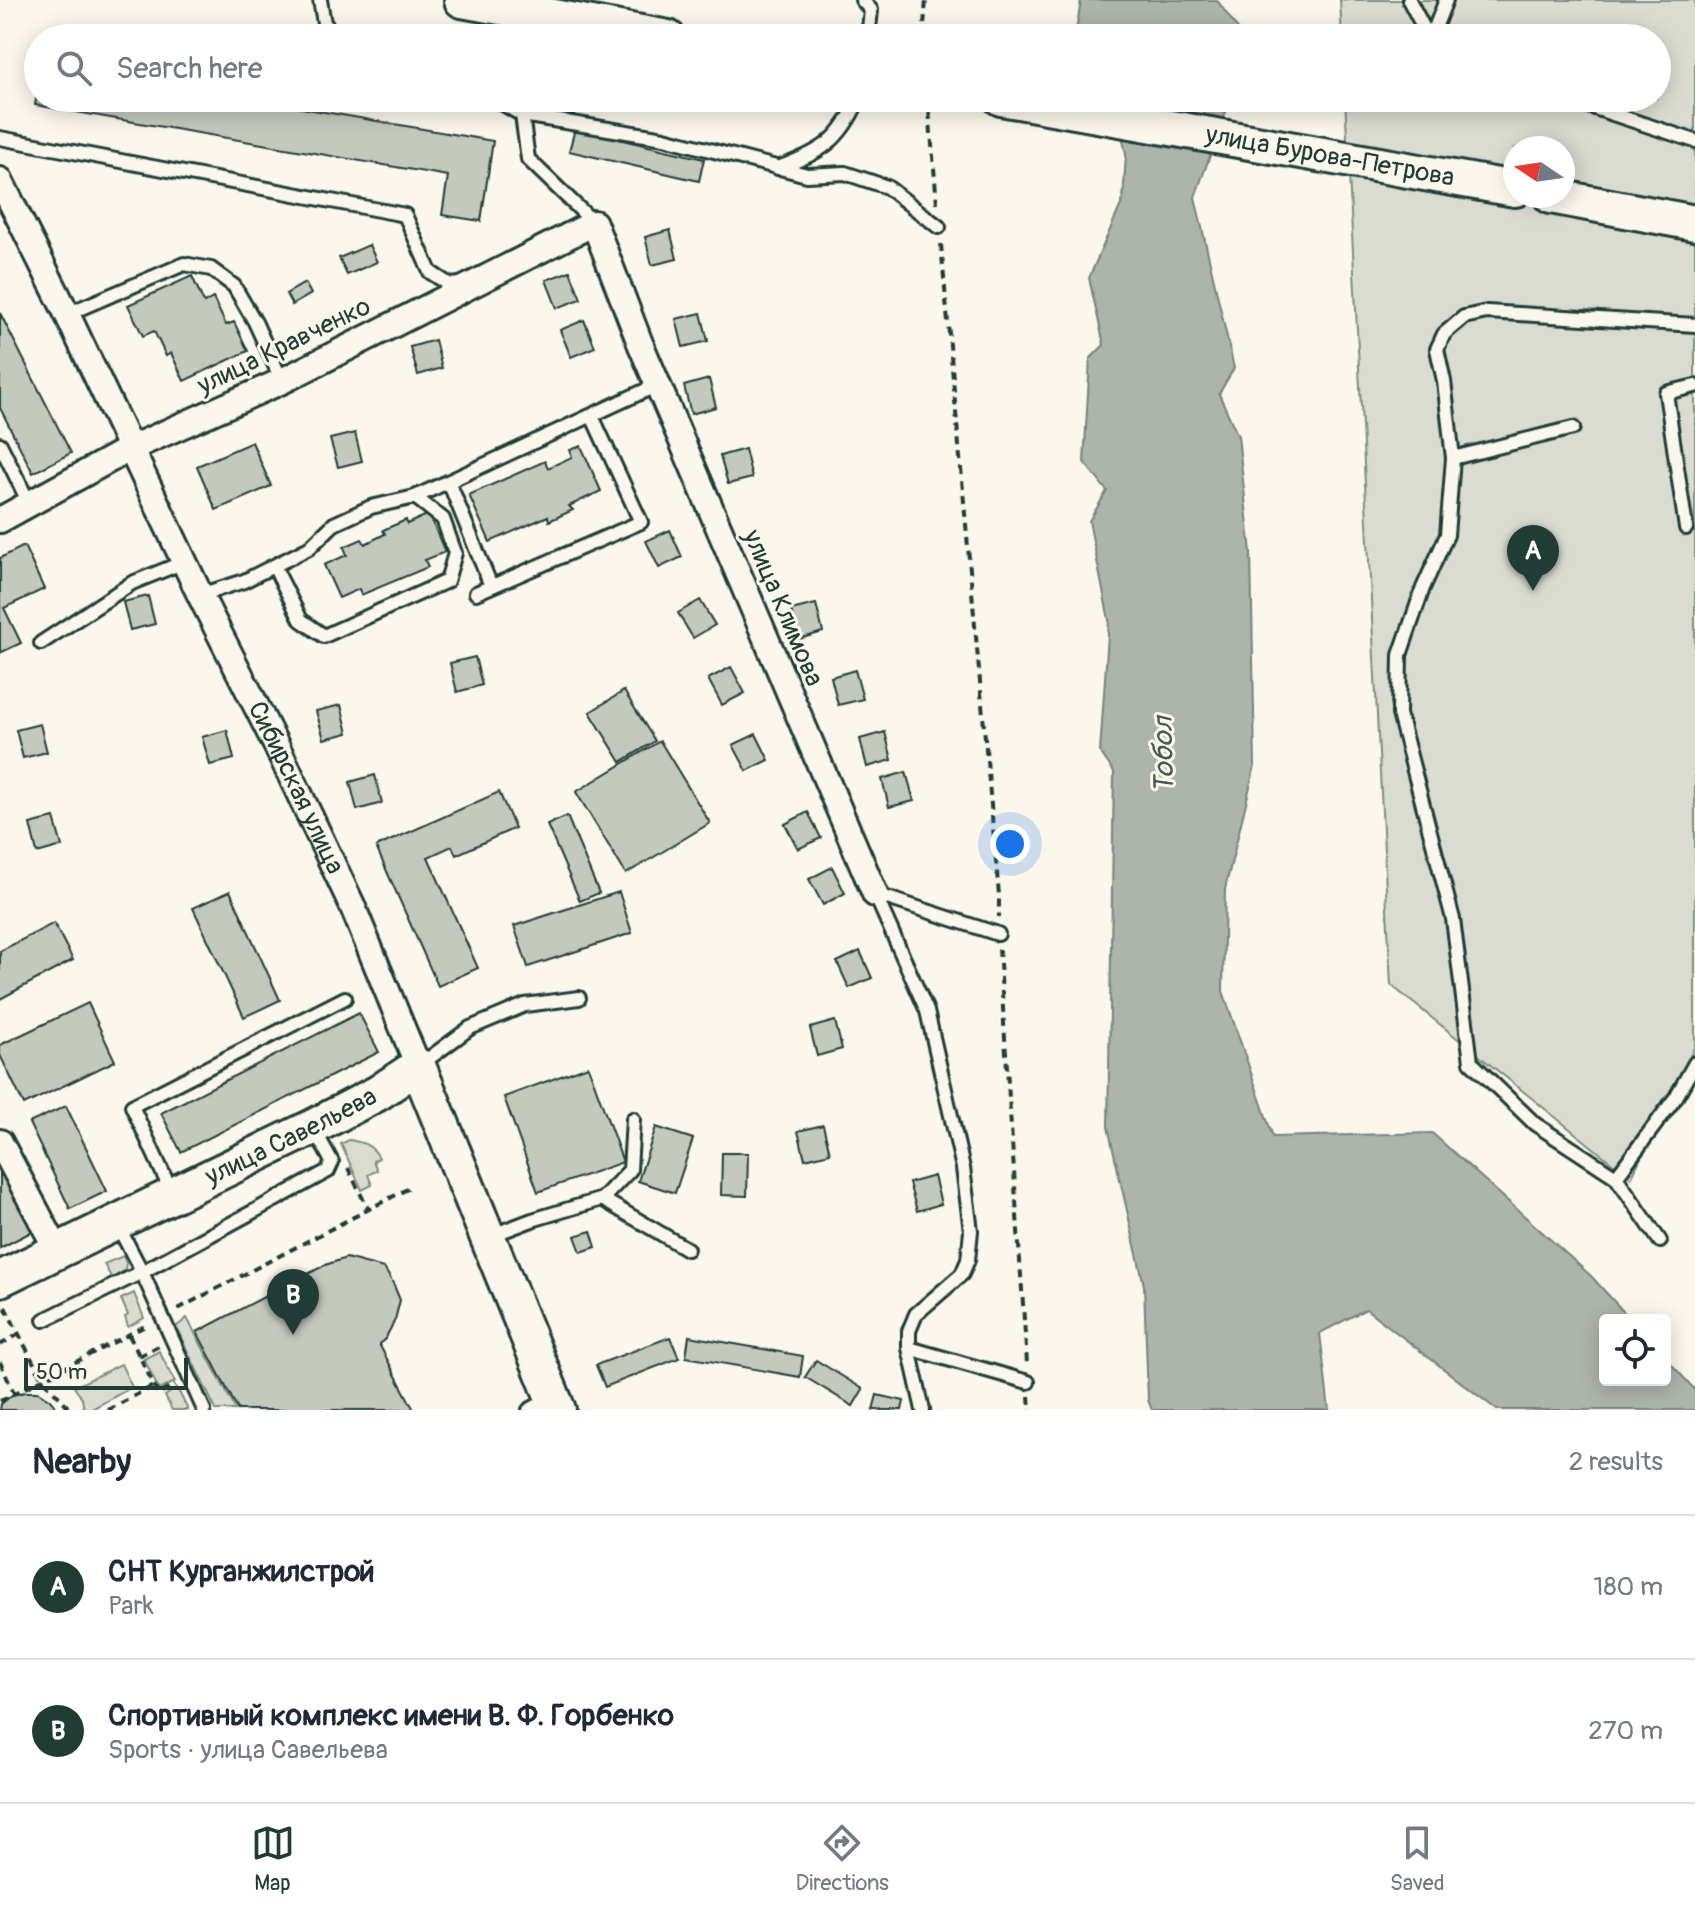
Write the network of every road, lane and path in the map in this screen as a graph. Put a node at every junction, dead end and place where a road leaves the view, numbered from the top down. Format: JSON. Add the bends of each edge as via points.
{"nodes":[{"id":1,"x":320,"y":0,"type":"edge"},
{"id":2,"x":462,"y":0,"type":"edge"},
{"id":3,"x":862,"y":0,"type":"edge"},
{"id":4,"x":926,"y":0,"type":"edge"},
{"id":5,"x":1409,"y":0,"type":"edge"},
{"id":6,"x":1446,"y":0,"type":"edge"},
{"id":7,"x":874,"y":5,"type":"edge"},
{"id":8,"x":325,"y":24,"type":"edge"},
{"id":9,"x":592,"y":24,"type":"edge"},
{"id":10,"x":924,"y":24,"type":"edge"},
{"id":11,"x":1422,"y":24,"type":"edge"},
{"id":12,"x":1436,"y":24,"type":"edge"},
{"id":13,"x":517,"y":112,"type":"edge"},
{"id":14,"x":853,"y":112,"type":"edge"},
{"id":15,"x":929,"y":112,"type":"edge"},
{"id":16,"x":1080,"y":112,"type":"edge"},
{"id":17,"x":1607,"y":112,"type":"edge"},
{"id":18,"x":522,"y":115,"type":"junction"},
{"id":19,"x":0,"y":138,"type":"edge"},
{"id":20,"x":1695,"y":141,"type":"edge"},
{"id":21,"x":778,"y":168,"type":"junction"},
{"id":22,"x":0,"y":180,"type":"edge"},
{"id":23,"x":1503,"y":187,"type":"edge"},
{"id":24,"x":1575,"y":200,"type":"edge"},
{"id":25,"x":594,"y":223,"type":"junction"},
{"id":26,"x":1695,"y":223,"type":"edge"},
{"id":27,"x":939,"y":227,"type":"junction"},
{"id":28,"x":481,"y":280,"type":"junction"},
{"id":29,"x":67,"y":314,"type":"junction"},
{"id":30,"x":1695,"y":325,"type":"edge"},
{"id":31,"x":282,"y":381,"type":"junction"},
{"id":32,"x":657,"y":385,"type":"junction"},
{"id":33,"x":1695,"y":386,"type":"edge"},
{"id":34,"x":592,"y":416,"type":"junction"},
{"id":35,"x":1573,"y":428,"type":"dead end"},
{"id":36,"x":0,"y":444,"type":"edge"},
{"id":37,"x":129,"y":449,"type":"junction"},
{"id":38,"x":1453,"y":458,"type":"junction"},
{"id":39,"x":449,"y":482,"type":"junction"},
{"id":40,"x":415,"y":497,"type":"junction"},
{"id":41,"x":30,"y":505,"type":"junction"},
{"id":42,"x":0,"y":520,"type":"edge"},
{"id":43,"x":1686,"y":528,"type":"dead end"},
{"id":44,"x":184,"y":562,"type":"junction"},
{"id":45,"x":274,"y":566,"type":"junction"},
{"id":46,"x":491,"y":586,"type":"junction"},
{"id":47,"x":476,"y":593,"type":"dead end"},
{"id":48,"x":200,"y":595,"type":"junction"},
{"id":49,"x":41,"y":643,"type":"dead end"},
{"id":50,"x":875,"y":894,"type":"junction"},
{"id":51,"x":998,"y":934,"type":"junction"},
{"id":52,"x":345,"y":998,"type":"dead end"},
{"id":53,"x":579,"y":998,"type":"dead end"},
{"id":54,"x":1695,"y":1063,"type":"edge"},
{"id":55,"x":418,"y":1066,"type":"junction"},
{"id":56,"x":633,"y":1119,"type":"dead end"},
{"id":57,"x":313,"y":1127,"type":"junction"},
{"id":58,"x":0,"y":1142,"type":"edge"},
{"id":59,"x":348,"y":1167,"type":"dead end"},
{"id":60,"x":1616,"y":1177,"type":"junction"},
{"id":61,"x":413,"y":1186,"type":"dead end"},
{"id":62,"x":174,"y":1196,"type":"junction"},
{"id":63,"x":602,"y":1199,"type":"junction"},
{"id":64,"x":368,"y":1209,"type":"junction"},
{"id":65,"x":117,"y":1223,"type":"junction"},
{"id":66,"x":487,"y":1238,"type":"junction"},
{"id":67,"x":1660,"y":1241,"type":"dead end"},
{"id":68,"x":687,"y":1249,"type":"dead end"},
{"id":69,"x":58,"y":1252,"type":"junction"},
{"id":70,"x":142,"y":1272,"type":"junction"},
{"id":71,"x":3,"y":1293,"type":"edge"},
{"id":72,"x":171,"y":1313,"type":"dead end"},
{"id":73,"x":44,"y":1320,"type":"dead end"},
{"id":74,"x":151,"y":1324,"type":"dead end"},
{"id":75,"x":19,"y":1334,"type":"junction"},
{"id":76,"x":129,"y":1335,"type":"junction"},
{"id":77,"x":0,"y":1345,"type":"edge"},
{"id":78,"x":160,"y":1346,"type":"dead end"},
{"id":79,"x":909,"y":1348,"type":"junction"},
{"id":80,"x":139,"y":1356,"type":"junction"},
{"id":81,"x":1,"y":1365,"type":"edge"},
{"id":82,"x":42,"y":1379,"type":"junction"},
{"id":83,"x":1028,"y":1382,"type":"junction"},
{"id":84,"x":179,"y":1383,"type":"dead end"},
{"id":85,"x":153,"y":1386,"type":"junction"},
{"id":86,"x":14,"y":1394,"type":"junction"},
{"id":87,"x":0,"y":1401,"type":"edge"},
{"id":88,"x":546,"y":1406,"type":"edge"},
{"id":89,"x":68,"y":1410,"type":"edge"},
{"id":90,"x":108,"y":1410,"type":"edge"},
{"id":91,"x":204,"y":1410,"type":"edge"},
{"id":92,"x":923,"y":1410,"type":"edge"},
{"id":93,"x":1030,"y":1410,"type":"edge"}],
"edges":[{"from":1,"to":8,"type":"lane"},
{"from":2,"to":9,"type":"main road"},
{"from":3,"to":7,"type":"lane"},
{"from":4,"to":10,"type":"path"},
{"from":5,"to":11,"type":"lane"},
{"from":6,"to":12,"type":"lane"},
{"from":13,"to":18,"type":"lane"},
{"from":14,"to":21,"type":"lane","via":[[818,153]]},
{"from":15,"to":27,"type":"path"},
{"from":16,"to":23,"type":"main road","name":"улица Бурова-Петрова"},
{"from":17,"to":20,"type":"lane"},
{"from":18,"to":21,"type":"lane","via":[[664,138]]},
{"from":18,"to":25,"type":"lane","via":[[528,159]]},
{"from":19,"to":28,"type":"lane","via":[[405,215],[430,272],[450,285]]},
{"from":21,"to":27,"type":"lane","via":[[807,175],[845,173],[887,187]]},
{"from":22,"to":29,"type":"street","name":"Сибирская улица"},
{"from":24,"to":26,"type":"main road"},
{"from":25,"to":28,"type":"street","name":"улица Кравченко"},
{"from":25,"to":32,"type":"street","name":"улица Климова"},
{"from":27,"to":51,"type":"path","via":[[999,895]]},
{"from":28,"to":31,"type":"street","name":"улица Кравченко"},
{"from":29,"to":31,"type":"lane","via":[[184,264],[211,269],[234,286]]},
{"from":29,"to":37,"type":"street","name":"Сибирская улица"},
{"from":30,"to":38,"type":"lane","via":[[1487,312],[1464,317],[1444,334],[1437,349]]},
{"from":31,"to":37,"type":"street","name":"улица Кравченко"},
{"from":32,"to":34,"type":"lane"},
{"from":32,"to":50,"type":"street","name":"улица Климова"},
{"from":33,"to":43,"type":"lane","via":[[1666,393]]},
{"from":34,"to":39,"type":"lane"},
{"from":34,"to":46,"type":"lane","via":[[641,522]]},
{"from":35,"to":38,"type":"lane"},
{"from":36,"to":41,"type":"lane"},
{"from":37,"to":41,"type":"street","name":"улица Кравченко"},
{"from":37,"to":44,"type":"street","name":"Сибирская улица"},
{"from":38,"to":60,"type":"lane","via":[[1447,535],[1400,655],[1399,714],[1453,919],[1471,1062],[1535,1124]]},
{"from":39,"to":40,"type":"lane"},
{"from":39,"to":46,"type":"lane"},
{"from":40,"to":45,"type":"lane","via":[[371,507],[334,524],[309,548]]},
{"from":40,"to":45,"type":"lane","via":[[443,519],[455,553],[447,581],[324,636],[301,620]]},
{"from":41,"to":42,"type":"street","name":"улица Кравченко"},
{"from":44,"to":48,"type":"street","name":"Сибирская улица"},
{"from":44,"to":49,"type":"lane","via":[[132,583]]},
{"from":45,"to":48,"type":"lane"},
{"from":46,"to":47,"type":"lane"},
{"from":48,"to":55,"type":"street","name":"Сибирская улица","via":[[352,905]]},
{"from":50,"to":51,"type":"lane"},
{"from":50,"to":79,"type":"lane","via":[[927,1011],[963,1168],[971,1231],[962,1274],[916,1314]]},
{"from":51,"to":83,"type":"path"},
{"from":52,"to":62,"type":"lane","via":[[132,1106]]},
{"from":53,"to":55,"type":"lane","name":"улица Савельева","via":[[525,1005],[470,1028]]},
{"from":54,"to":60,"type":"lane"},
{"from":55,"to":57,"type":"main road","name":"улица Савельева"},
{"from":55,"to":66,"type":"main road","name":"Сибирская улица"},
{"from":56,"to":63,"type":"lane","via":[[630,1170]]},
{"from":57,"to":62,"type":"main road","name":"улица Савельева"},
{"from":57,"to":70,"type":"lane","via":[[332,1162],[328,1171]]},
{"from":58,"to":69,"type":"street"},
{"from":59,"to":64,"type":"path"},
{"from":60,"to":67,"type":"lane"},
{"from":61,"to":64,"type":"path"},
{"from":62,"to":65,"type":"main road","name":"улица Савельева"},
{"from":63,"to":66,"type":"lane"},
{"from":63,"to":68,"type":"lane"},
{"from":64,"to":72,"type":"path"},
{"from":65,"to":69,"type":"main road","name":"улица Савельева"},
{"from":65,"to":70,"type":"lane"},
{"from":66,"to":88,"type":"main road","name":"Сибирская улица"},
{"from":69,"to":71,"type":"main road","name":"улица Савельева"},
{"from":70,"to":73,"type":"lane"},
{"from":70,"to":91,"type":"lane"},
{"from":71,"to":75,"type":"path"},
{"from":74,"to":76,"type":"path"},
{"from":75,"to":77,"type":"path"},
{"from":75,"to":82,"type":"path"},
{"from":76,"to":80,"type":"path"},
{"from":76,"to":82,"type":"path"},
{"from":78,"to":80,"type":"path"},
{"from":79,"to":83,"type":"lane"},
{"from":79,"to":92,"type":"lane"},
{"from":80,"to":85,"type":"path"},
{"from":81,"to":86,"type":"path"},
{"from":82,"to":86,"type":"path"},
{"from":82,"to":89,"type":"path"},
{"from":83,"to":93,"type":"path"},
{"from":84,"to":85,"type":"path","via":[[158,1394]]},
{"from":85,"to":90,"type":"path"},
{"from":86,"to":87,"type":"path"}]}
